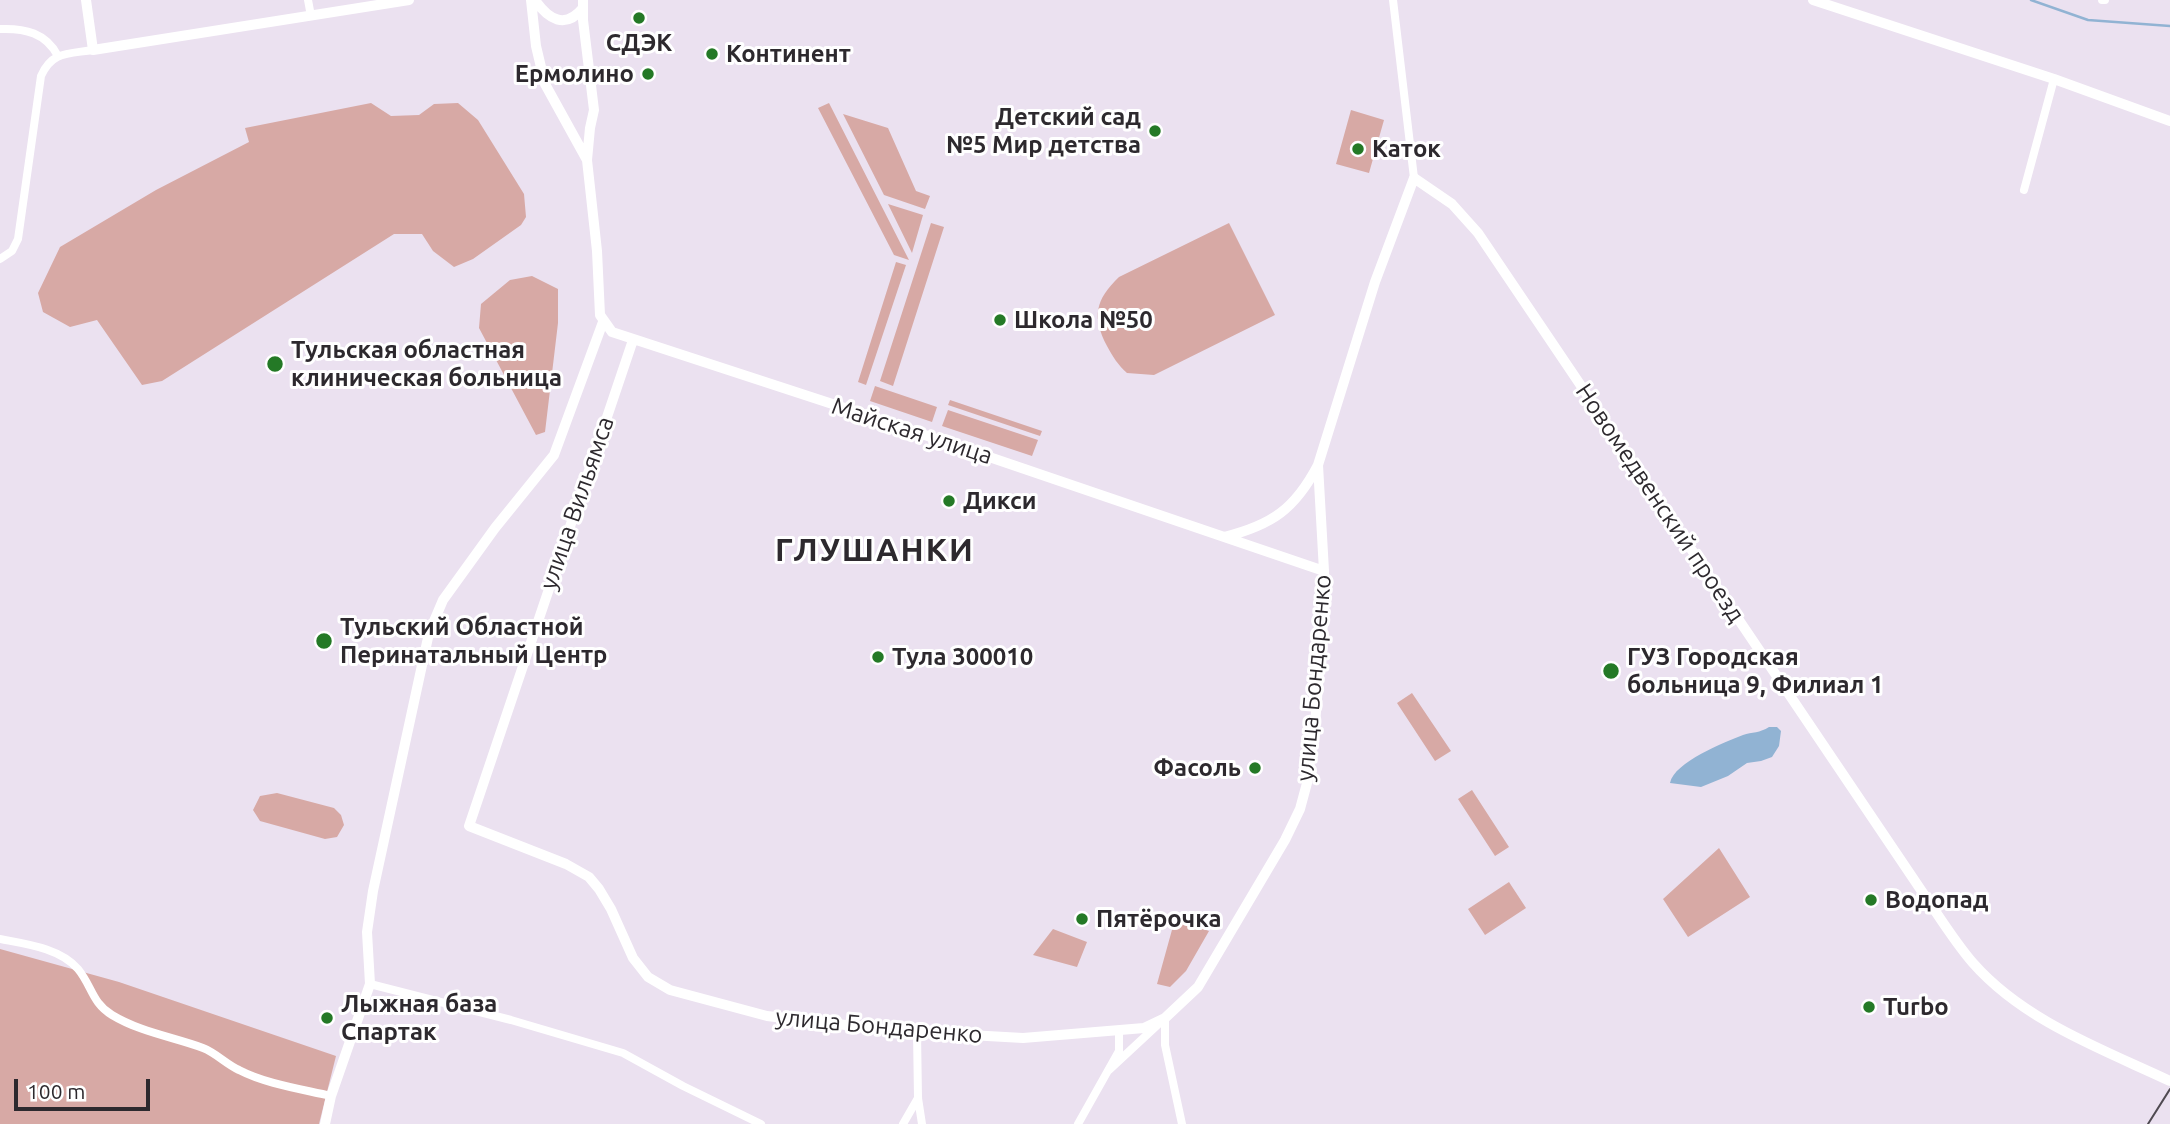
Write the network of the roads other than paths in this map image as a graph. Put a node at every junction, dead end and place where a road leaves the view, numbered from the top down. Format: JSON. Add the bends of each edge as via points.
{"nodes":[{"id":1,"x":86,"y":0,"type":"edge"},
{"id":2,"x":308,"y":0,"type":"edge"},
{"id":3,"x":409,"y":0,"type":"edge"},
{"id":4,"x":533,"y":0,"type":"edge"},
{"id":5,"x":1393,"y":0,"type":"edge"},
{"id":6,"x":1813,"y":0,"type":"edge"},
{"id":7,"x":583,"y":4,"type":"edge"},
{"id":8,"x":310,"y":16,"type":"junction"},
{"id":9,"x":0,"y":29,"type":"edge"},
{"id":10,"x":93,"y":51,"type":"junction"},
{"id":11,"x":58,"y":55,"type":"junction"},
{"id":12,"x":2054,"y":79,"type":"junction"},
{"id":13,"x":564,"y":121,"type":"junction"},
{"id":14,"x":2170,"y":121,"type":"edge"},
{"id":15,"x":590,"y":128,"type":"junction"},
{"id":16,"x":587,"y":160,"type":"junction"},
{"id":17,"x":1414,"y":178,"type":"junction"},
{"id":18,"x":2024,"y":190,"type":"dead end"},
{"id":19,"x":1,"y":260,"type":"edge"},
{"id":20,"x":603,"y":322,"type":"junction"},
{"id":21,"x":633,"y":341,"type":"junction"},
{"id":22,"x":1318,"y":465,"type":"junction"},
{"id":23,"x":1223,"y":537,"type":"junction"},
{"id":24,"x":1324,"y":571,"type":"junction"},
{"id":25,"x":469,"y":826,"type":"joint"},
{"id":26,"x":0,"y":939,"type":"edge"},
{"id":27,"x":370,"y":984,"type":"junction"},
{"id":28,"x":1165,"y":1018,"type":"junction"},
{"id":29,"x":1119,"y":1030,"type":"junction"},
{"id":30,"x":917,"y":1032,"type":"junction"},
{"id":31,"x":1110,"y":1070,"type":"junction"},
{"id":32,"x":2170,"y":1081,"type":"edge"},
{"id":33,"x":331,"y":1096,"type":"junction"},
{"id":34,"x":918,"y":1098,"type":"junction"},
{"id":35,"x":325,"y":1124,"type":"edge"},
{"id":36,"x":761,"y":1124,"type":"edge"},
{"id":37,"x":902,"y":1124,"type":"edge"},
{"id":38,"x":922,"y":1124,"type":"edge"},
{"id":39,"x":1078,"y":1124,"type":"edge"},
{"id":40,"x":1182,"y":1124,"type":"edge"}],
"edges":[{"from":1,"to":10,"type":"street"},
{"from":2,"to":8,"type":"street"},
{"from":3,"to":8,"type":"street"},
{"from":4,"to":7,"type":"street","via":[[548,17],[559,20],[570,19]]},
{"from":4,"to":13,"type":"street","via":[[543,78]]},
{"from":5,"to":17,"type":"street","name":"улица Бондаренко"},
{"from":6,"to":12,"type":"street"},
{"from":7,"to":15,"type":"street","via":[[594,110]]},
{"from":8,"to":10,"type":"street"},
{"from":9,"to":11,"type":"street","via":[[39,34]]},
{"from":10,"to":11,"type":"street"},
{"from":11,"to":19,"type":"street","via":[[41,76],[18,239]]},
{"from":12,"to":14,"type":"street"},
{"from":12,"to":18,"type":"street"},
{"from":13,"to":15,"type":"street"},
{"from":13,"to":16,"type":"street"},
{"from":15,"to":16,"type":"street"},
{"from":16,"to":20,"type":"street"},
{"from":17,"to":22,"type":"street","name":"улица Бондаренко","via":[[1375,282]]},
{"from":17,"to":32,"type":"street","name":"Новомедвенский проезд","via":[[1452,204],[1478,233],[1973,963],[2044,1020]]},
{"from":20,"to":21,"type":"street","name":"Майская улица","via":[[612,332]]},
{"from":20,"to":27,"type":"street","via":[[554,455],[443,600],[429,633],[373,891],[367,932]]},
{"from":21,"to":23,"type":"street","name":"Майская улица"},
{"from":21,"to":25,"type":"street","name":"улица Вильямса"},
{"from":22,"to":23,"type":"street","via":[[1304,490],[1282,511],[1256,527]]},
{"from":22,"to":24,"type":"street","name":"улица Бондаренко"},
{"from":23,"to":24,"type":"street","name":"Майская улица"},
{"from":24,"to":28,"type":"street","name":"улица Бондаренко","via":[[1315,724],[1300,809],[1198,987]]},
{"from":25,"to":30,"type":"street","name":"улица Бондаренко","via":[[589,877],[611,909],[633,958],[648,977],[670,990],[767,1016]]},
{"from":26,"to":33,"type":"street","via":[[65,957],[79,970],[97,1003],[113,1016],[205,1048],[240,1071]]},
{"from":27,"to":33,"type":"street"},
{"from":27,"to":36,"type":"street","via":[[623,1053]]},
{"from":28,"to":29,"type":"street","name":"улица Бондаренко","via":[[1144,1028]]},
{"from":28,"to":31,"type":"street"},
{"from":28,"to":40,"type":"street","via":[[1165,1045]]},
{"from":29,"to":30,"type":"street","name":"улица Бондаренко","via":[[1023,1038]]},
{"from":29,"to":31,"type":"street","via":[[1119,1051]]},
{"from":30,"to":34,"type":"street"},
{"from":31,"to":39,"type":"street"},
{"from":33,"to":35,"type":"street"},
{"from":34,"to":37,"type":"street"},
{"from":34,"to":38,"type":"street"}]}
